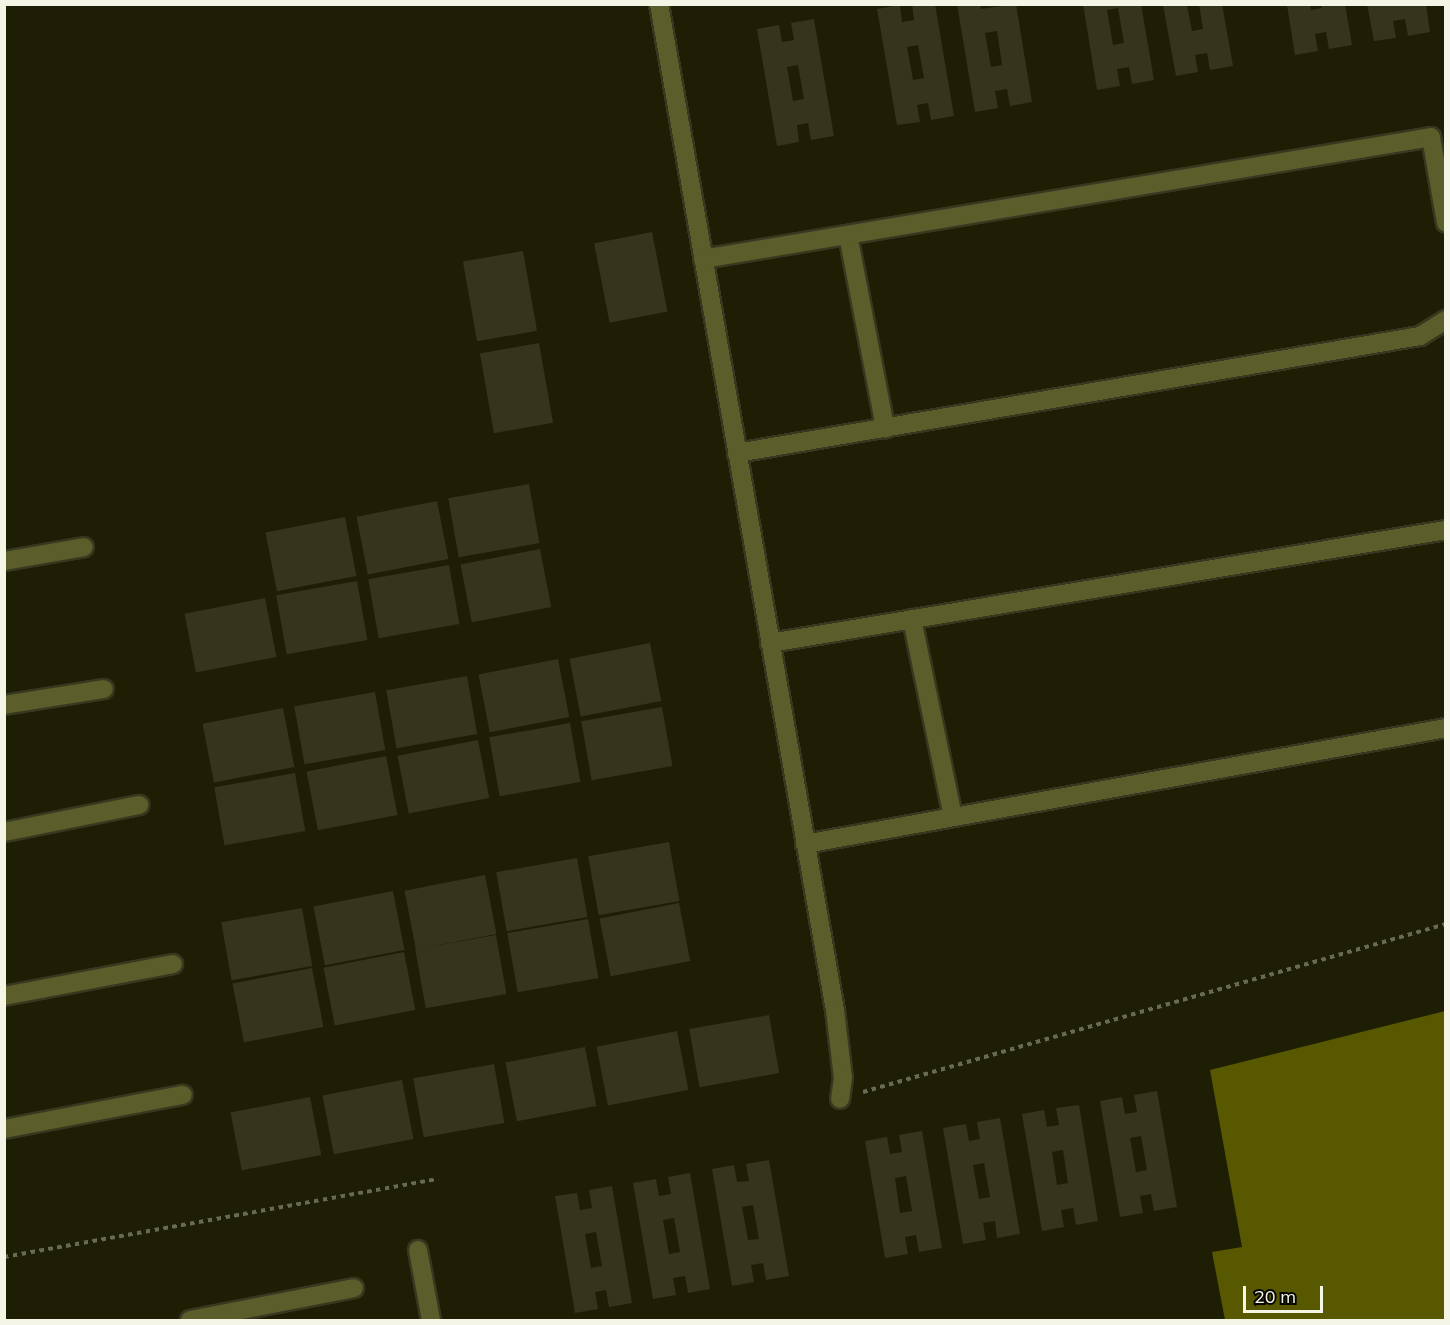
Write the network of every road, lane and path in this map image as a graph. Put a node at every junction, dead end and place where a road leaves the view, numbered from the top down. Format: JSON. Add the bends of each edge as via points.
{"nodes":[{"id":1,"x":658,"y":4,"type":"edge"},
{"id":2,"x":1446,"y":223,"type":"edge"},
{"id":3,"x":848,"y":235,"type":"junction"},
{"id":4,"x":703,"y":259,"type":"junction"},
{"id":5,"x":1446,"y":320,"type":"edge"},
{"id":6,"x":885,"y":428,"type":"junction"},
{"id":7,"x":737,"y":453,"type":"junction"},
{"id":8,"x":1446,"y":530,"type":"edge"},
{"id":9,"x":84,"y":547,"type":"dead end"},
{"id":10,"x":4,"y":561,"type":"edge"},
{"id":11,"x":912,"y":619,"type":"junction"},
{"id":12,"x":770,"y":643,"type":"junction"},
{"id":13,"x":104,"y":688,"type":"dead end"},
{"id":14,"x":4,"y":705,"type":"edge"},
{"id":15,"x":1446,"y":728,"type":"edge"},
{"id":16,"x":139,"y":806,"type":"dead end"},
{"id":17,"x":953,"y":817,"type":"junction"},
{"id":18,"x":4,"y":832,"type":"edge"},
{"id":19,"x":805,"y":844,"type":"junction"},
{"id":20,"x":1446,"y":924,"type":"edge"},
{"id":21,"x":173,"y":964,"type":"dead end"},
{"id":22,"x":4,"y":996,"type":"edge"},
{"id":23,"x":183,"y":1095,"type":"dead end"},
{"id":24,"x":840,"y":1099,"type":"joint"},
{"id":25,"x":4,"y":1129,"type":"edge"},
{"id":26,"x":438,"y":1179,"type":"dead end"},
{"id":27,"x":418,"y":1250,"type":"dead end"},
{"id":28,"x":4,"y":1257,"type":"edge"},
{"id":29,"x":354,"y":1288,"type":"dead end"},
{"id":30,"x":190,"y":1320,"type":"edge"},
{"id":31,"x":431,"y":1320,"type":"edge"}],
"edges":[{"from":1,"to":4,"type":"street"},
{"from":2,"to":3,"type":"street","via":[[1431,137]]},
{"from":3,"to":4,"type":"street"},
{"from":3,"to":6,"type":"street"},
{"from":4,"to":7,"type":"street"},
{"from":5,"to":6,"type":"street","via":[[1419,336]]},
{"from":6,"to":7,"type":"street"},
{"from":7,"to":12,"type":"street"},
{"from":8,"to":11,"type":"street"},
{"from":9,"to":10,"type":"street"},
{"from":11,"to":12,"type":"street"},
{"from":11,"to":17,"type":"street"},
{"from":12,"to":19,"type":"street"},
{"from":13,"to":14,"type":"street"},
{"from":15,"to":17,"type":"street"},
{"from":16,"to":18,"type":"street"},
{"from":17,"to":19,"type":"street"},
{"from":19,"to":24,"type":"street","via":[[835,1010],[843,1078]]},
{"from":20,"to":24,"type":"path"},
{"from":21,"to":22,"type":"street"},
{"from":23,"to":25,"type":"street"},
{"from":26,"to":28,"type":"path"},
{"from":27,"to":31,"type":"street"},
{"from":29,"to":30,"type":"street"}]}
